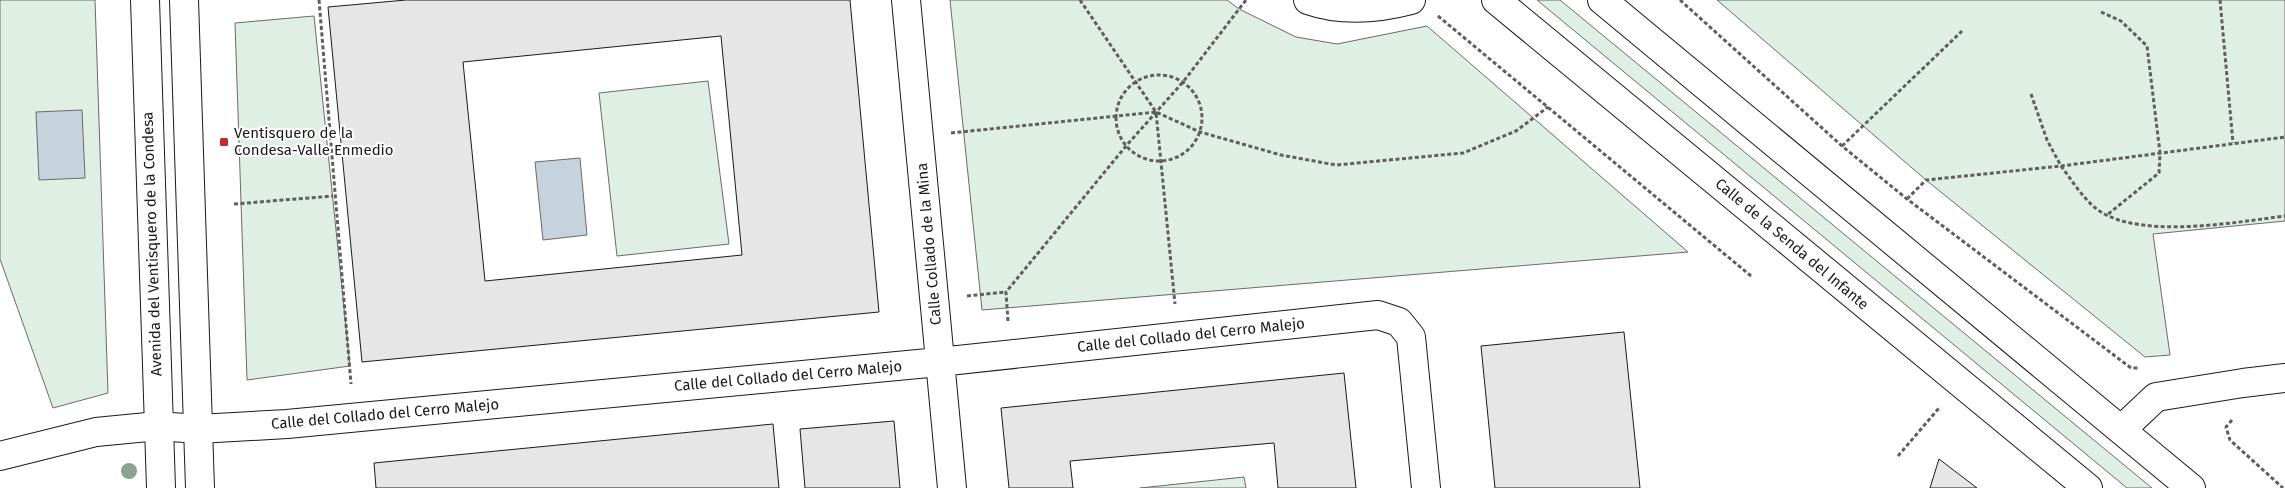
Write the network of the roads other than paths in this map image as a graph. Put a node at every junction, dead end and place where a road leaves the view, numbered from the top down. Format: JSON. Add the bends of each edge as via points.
{"nodes":[{"id":1,"x":145,"y":0,"type":"edge"},
{"id":2,"x":184,"y":0,"type":"edge"},
{"id":3,"x":906,"y":0,"type":"edge"},
{"id":4,"x":1308,"y":0,"type":"edge"},
{"id":5,"x":1496,"y":0,"type":"edge"},
{"id":6,"x":1602,"y":0,"type":"edge"},
{"id":7,"x":1422,"y":6,"type":"edge"},
{"id":8,"x":938,"y":362,"type":"junction"},
{"id":9,"x":2285,"y":378,"type":"edge"},
{"id":10,"x":158,"y":426,"type":"junction"},
{"id":11,"x":198,"y":429,"type":"junction"},
{"id":12,"x":2121,"y":430,"type":"junction"},
{"id":13,"x":0,"y":456,"type":"edge"},
{"id":14,"x":161,"y":488,"type":"edge"},
{"id":15,"x":200,"y":488,"type":"edge"},
{"id":16,"x":952,"y":488,"type":"edge"},
{"id":17,"x":1426,"y":488,"type":"edge"},
{"id":18,"x":2088,"y":488,"type":"edge"},
{"id":19,"x":2191,"y":488,"type":"edge"}],
"edges":[{"from":1,"to":10,"type":"street","name":"Avenida del Ventisquero de la Condesa"},
{"from":2,"to":11,"type":"street"},
{"from":3,"to":8,"type":"street","name":"Calle Collado de la Mina"},
{"from":4,"to":7,"type":"street","via":[[1352,8]]},
{"from":5,"to":18,"type":"street","name":"Calle de la Senda del Infante"},
{"from":6,"to":12,"type":"street"},
{"from":8,"to":11,"type":"street","name":"Calle del Collado del Cerro Malejo","via":[[287,424]]},
{"from":8,"to":16,"type":"street","name":"Calle Collado de la Mina"},
{"from":8,"to":17,"type":"street","name":"Calle del Collado del Cerro Malejo","via":[[1378,315],[1399,322],[1412,337]]},
{"from":9,"to":12,"type":"street","via":[[2156,398]]},
{"from":10,"to":11,"type":"street","name":"Calle del Collado del Cerro Malejo"},
{"from":10,"to":13,"type":"street","via":[[96,432]]},
{"from":10,"to":14,"type":"street","name":"Avenida del Ventisquero de la Condesa"},
{"from":11,"to":15,"type":"street"},
{"from":12,"to":19,"type":"street"}]}
